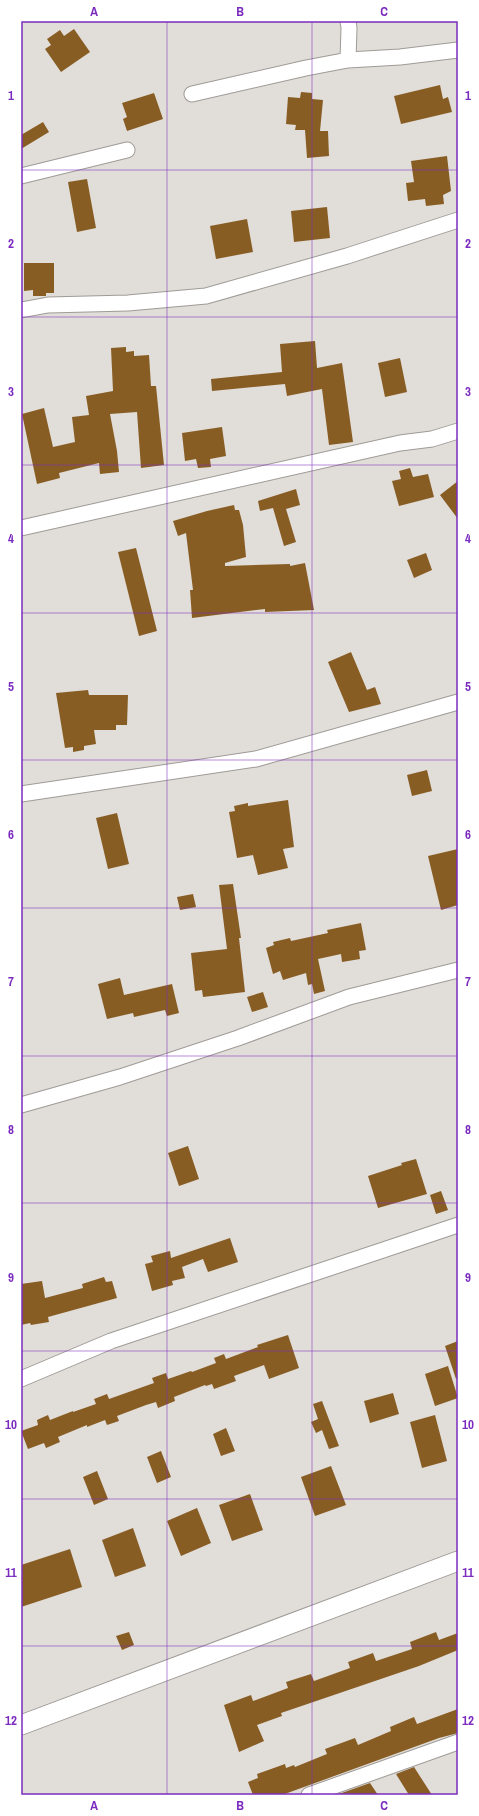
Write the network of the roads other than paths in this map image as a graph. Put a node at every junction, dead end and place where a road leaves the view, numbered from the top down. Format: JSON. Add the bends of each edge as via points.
{"nodes":[{"id":1,"x":348,"y":21,"type":"edge"},
{"id":2,"x":458,"y":50,"type":"edge"},
{"id":3,"x":348,"y":60,"type":"junction"},
{"id":4,"x":192,"y":94,"type":"dead end"},
{"id":5,"x":127,"y":150,"type":"dead end"},
{"id":6,"x":21,"y":176,"type":"edge"},
{"id":7,"x":458,"y":220,"type":"edge"},
{"id":8,"x":21,"y":310,"type":"edge"},
{"id":9,"x":458,"y":431,"type":"edge"},
{"id":10,"x":21,"y":528,"type":"edge"},
{"id":11,"x":458,"y":702,"type":"edge"},
{"id":12,"x":21,"y":794,"type":"edge"},
{"id":13,"x":458,"y":970,"type":"edge"},
{"id":14,"x":21,"y":1105,"type":"edge"},
{"id":15,"x":458,"y":1225,"type":"edge"},
{"id":16,"x":21,"y":1379,"type":"edge"},
{"id":17,"x":458,"y":1562,"type":"edge"},
{"id":18,"x":21,"y":1725,"type":"edge"},
{"id":19,"x":458,"y":1742,"type":"edge"},
{"id":20,"x":309,"y":1795,"type":"edge"}],
"edges":[{"from":1,"to":3,"type":"street"},
{"from":2,"to":3,"type":"street"},
{"from":3,"to":4,"type":"street"},
{"from":5,"to":6,"type":"street"},
{"from":7,"to":8,"type":"street","via":[[347,256],[206,296],[48,305]]},
{"from":9,"to":10,"type":"street"},
{"from":11,"to":12,"type":"street","via":[[256,759]]},
{"from":13,"to":14,"type":"street","via":[[350,997],[120,1077]]},
{"from":15,"to":16,"type":"street","via":[[111,1341]]},
{"from":17,"to":18,"type":"street"},
{"from":19,"to":20,"type":"street"}]}
